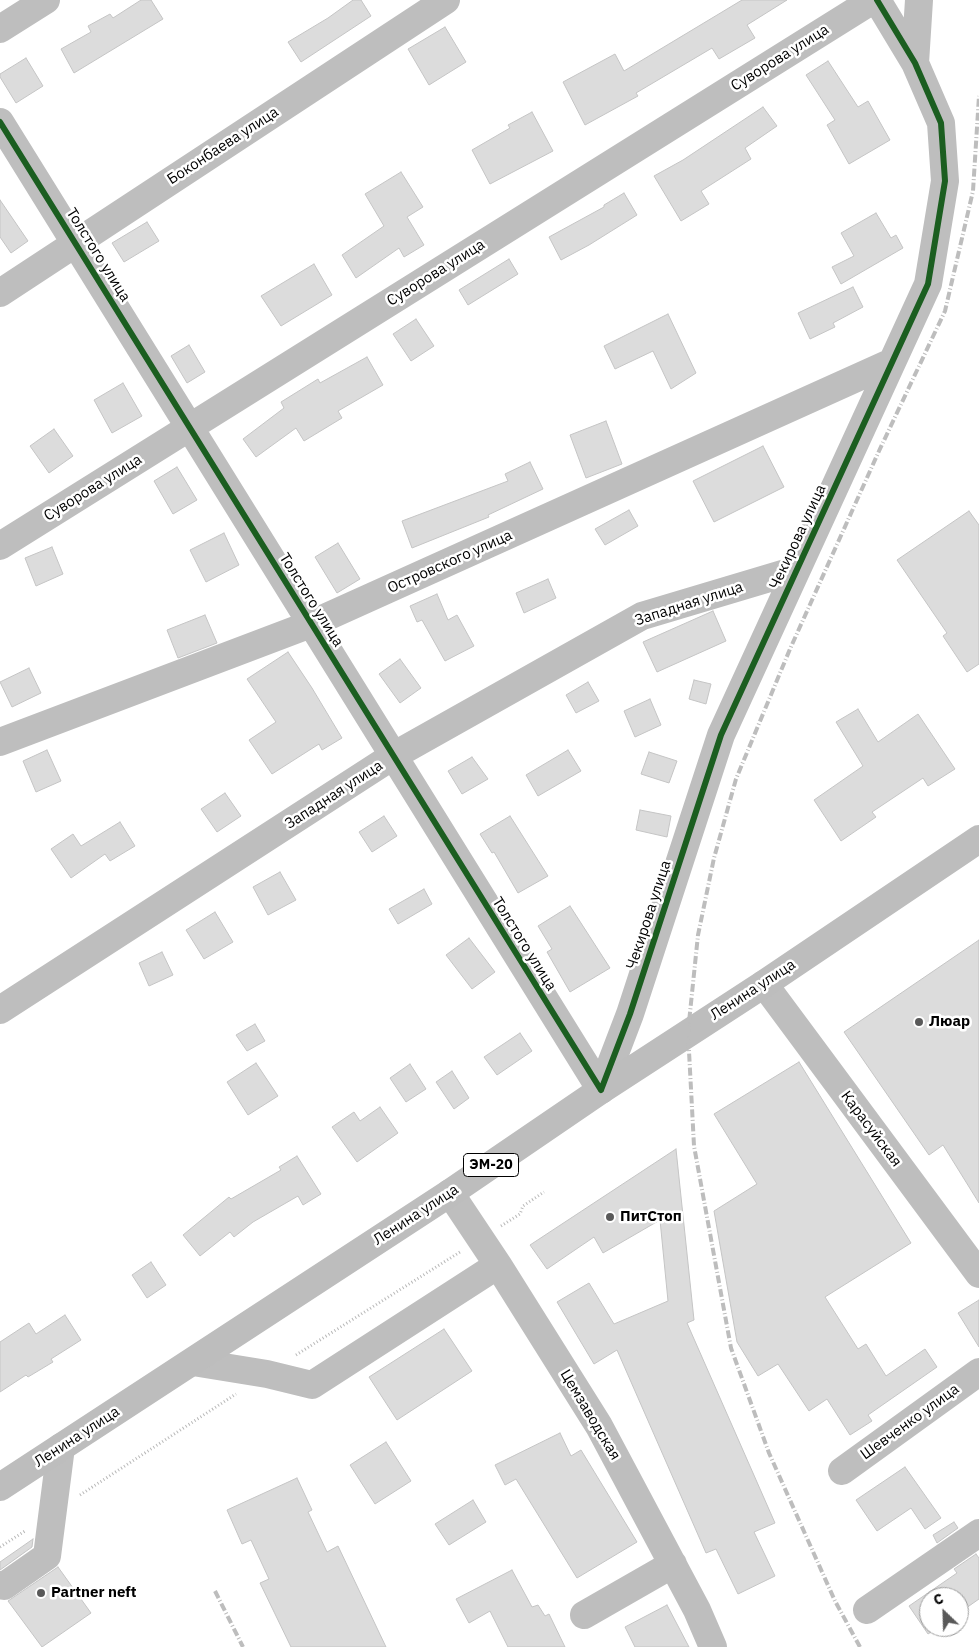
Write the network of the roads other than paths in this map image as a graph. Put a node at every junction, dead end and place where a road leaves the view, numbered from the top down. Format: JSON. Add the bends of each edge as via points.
{"nodes":[{"id":1,"x":46,"y":0,"type":"edge"},
{"id":2,"x":446,"y":0,"type":"edge"},
{"id":3,"x":875,"y":0,"type":"edge"},
{"id":4,"x":920,"y":0,"type":"edge"},
{"id":5,"x":0,"y":30,"type":"edge"},
{"id":6,"x":915,"y":63,"type":"junction"},
{"id":7,"x":0,"y":122,"type":"edge"},
{"id":8,"x":76,"y":242,"type":"junction"},
{"id":9,"x":0,"y":293,"type":"edge"},
{"id":10,"x":892,"y":362,"type":"junction"},
{"id":11,"x":189,"y":427,"type":"junction"},
{"id":12,"x":0,"y":546,"type":"edge"},
{"id":13,"x":796,"y":570,"type":"junction"},
{"id":14,"x":311,"y":624,"type":"junction"},
{"id":15,"x":0,"y":742,"type":"edge"},
{"id":16,"x":394,"y":756,"type":"junction"},
{"id":17,"x":979,"y":839,"type":"edge"},
{"id":18,"x":764,"y":984,"type":"junction"},
{"id":19,"x":0,"y":1010,"type":"edge"},
{"id":20,"x":601,"y":1090,"type":"junction"},
{"id":21,"x":450,"y":1193,"type":"junction"},
{"id":22,"x":498,"y":1265,"type":"junction"},
{"id":23,"x":979,"y":1274,"type":"edge"},
{"id":24,"x":193,"y":1362,"type":"junction"},
{"id":25,"x":979,"y":1372,"type":"edge"},
{"id":26,"x":61,"y":1448,"type":"junction"},
{"id":27,"x":842,"y":1471,"type":"dead end"},
{"id":28,"x":0,"y":1487,"type":"edge"},
{"id":29,"x":979,"y":1533,"type":"edge"},
{"id":30,"x":672,"y":1564,"type":"junction"},
{"id":31,"x":0,"y":1584,"type":"edge"},
{"id":32,"x":867,"y":1610,"type":"dead end"},
{"id":33,"x":584,"y":1615,"type":"dead end"},
{"id":34,"x":713,"y":1647,"type":"edge"}],
"edges":[{"from":1,"to":5,"type":"street"},
{"from":2,"to":8,"type":"street","name":"Боконбаева улица"},
{"from":3,"to":6,"type":"street","name":"Чекирова улица"},
{"from":3,"to":11,"type":"street","name":"Суворова улица"},
{"from":4,"to":6,"type":"street"},
{"from":6,"to":10,"type":"street","name":"Чекирова улица","via":[[941,123],[945,181],[928,284]]},
{"from":7,"to":8,"type":"street","name":"Толстого улица"},
{"from":8,"to":9,"type":"street","name":"Боконбаева улица"},
{"from":8,"to":11,"type":"street","name":"Толстого улица"},
{"from":10,"to":13,"type":"street","name":"Чекирова улица"},
{"from":10,"to":14,"type":"street","name":"Островского улица"},
{"from":11,"to":12,"type":"street","name":"Суворова улица"},
{"from":11,"to":14,"type":"street","name":"Толстого улица"},
{"from":13,"to":16,"type":"street","name":"Западная улица","via":[[642,616]]},
{"from":13,"to":20,"type":"street","name":"Чекирова улица","via":[[722,735],[630,1014]]},
{"from":14,"to":15,"type":"street","name":"Островского улица"},
{"from":14,"to":16,"type":"street","name":"Толстого улица"},
{"from":16,"to":19,"type":"street","name":"Западная улица"},
{"from":16,"to":20,"type":"street","name":"Толстого улица"},
{"from":17,"to":18,"type":"main road","name":"Ленина улица","number":"ЭМ-20"},
{"from":18,"to":20,"type":"main road","name":"Ленина улица","number":"ЭМ-20"},
{"from":18,"to":23,"type":"street","name":"Карасуйская"},
{"from":20,"to":21,"type":"main road","name":"Ленина улица","number":"ЭМ-20"},
{"from":21,"to":22,"type":"street","name":"Цемзаводская"},
{"from":21,"to":24,"type":"main road","name":"Ленина улица","number":"ЭМ-20"},
{"from":22,"to":24,"type":"street","via":[[312,1385]]},
{"from":22,"to":30,"type":"street","name":"Цемзаводская","via":[[599,1426]]},
{"from":24,"to":26,"type":"main road","name":"Ленина улица","number":"ЭМ-20"},
{"from":25,"to":27,"type":"street","name":"Шевченко улица"},
{"from":26,"to":28,"type":"main road","name":"Ленина улица","number":"ЭМ-20"},
{"from":26,"to":31,"type":"street","via":[[47,1556],[4,1586]]},
{"from":29,"to":32,"type":"street"},
{"from":30,"to":33,"type":"street"},
{"from":30,"to":34,"type":"street","name":"Цемзаводская"}]}
